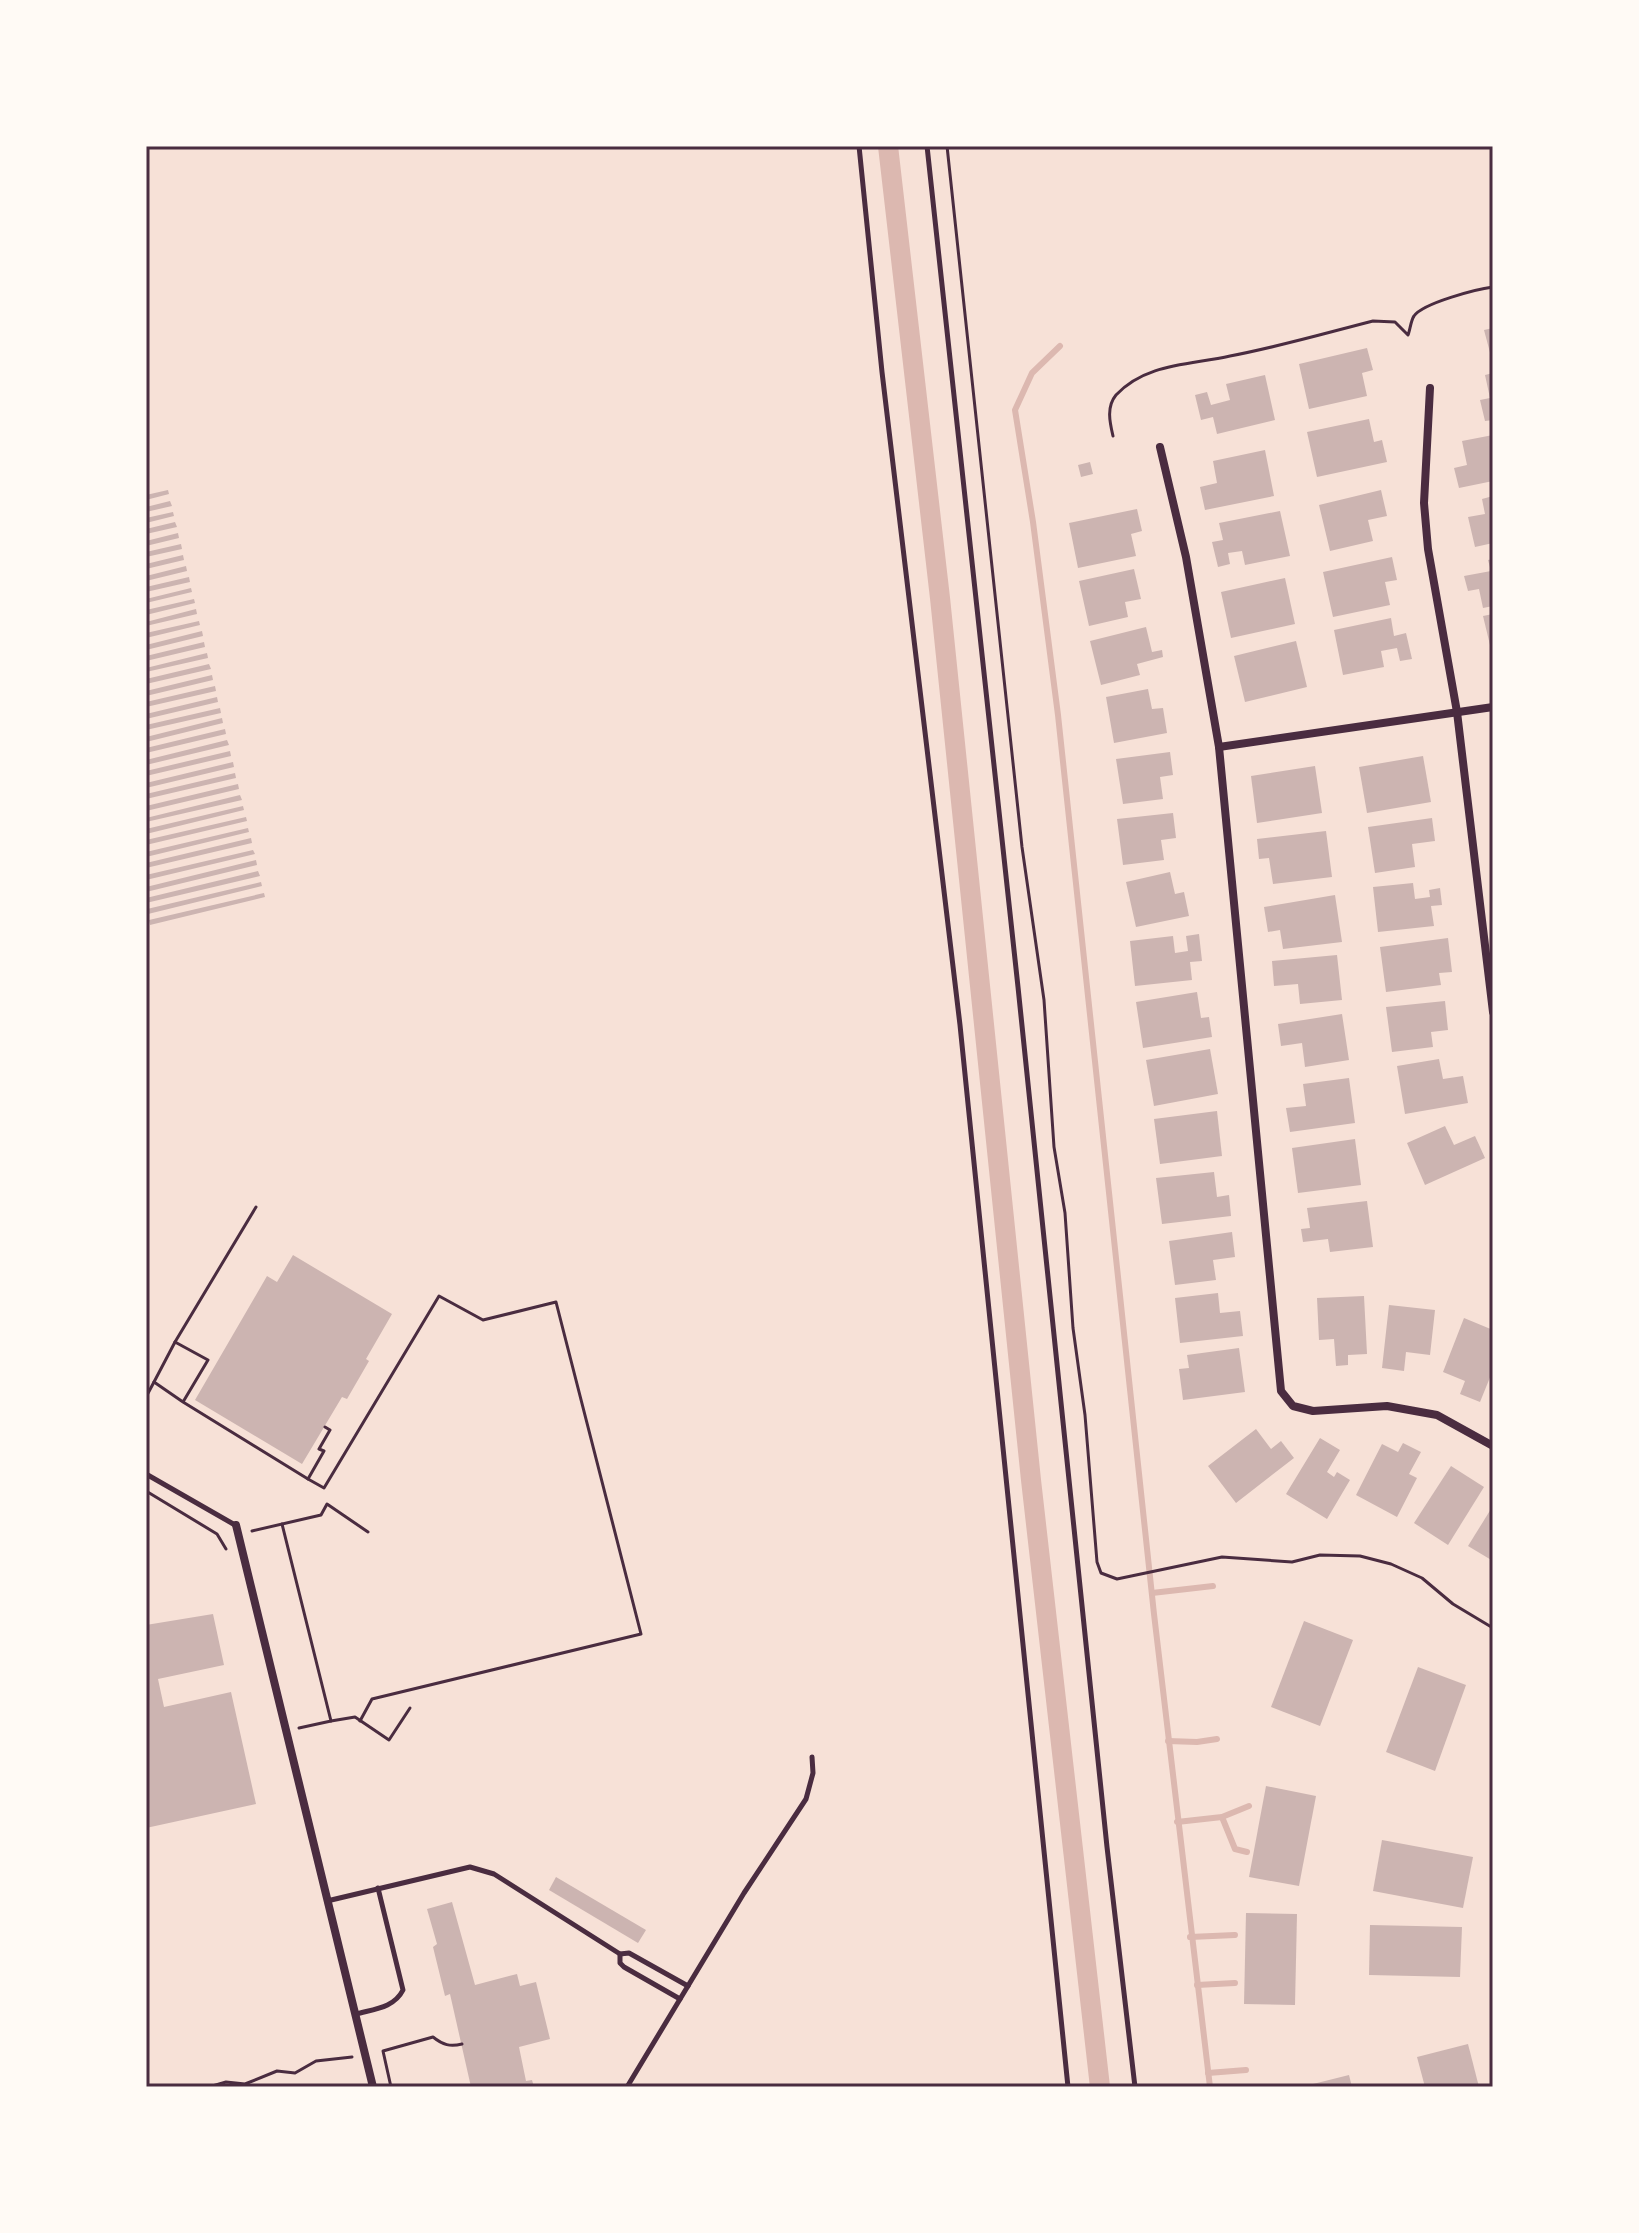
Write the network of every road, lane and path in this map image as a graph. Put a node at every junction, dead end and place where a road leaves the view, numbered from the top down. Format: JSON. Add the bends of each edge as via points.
{"nodes":[{"id":1,"x":859,"y":146,"type":"edge"},
{"id":2,"x":927,"y":146,"type":"edge"},
{"id":3,"x":947,"y":146,"type":"edge"},
{"id":4,"x":1493,"y":287,"type":"edge"},
{"id":5,"x":1430,"y":388,"type":"dead end"},
{"id":6,"x":1113,"y":436,"type":"dead end"},
{"id":7,"x":1160,"y":447,"type":"dead end"},
{"id":8,"x":1493,"y":707,"type":"edge"},
{"id":9,"x":1457,"y":712,"type":"junction"},
{"id":10,"x":1219,"y":747,"type":"junction"},
{"id":11,"x":1493,"y":1012,"type":"edge"},
{"id":12,"x":256,"y":1207,"type":"dead end"},
{"id":13,"x":175,"y":1342,"type":"junction"},
{"id":14,"x":154,"y":1382,"type":"junction"},
{"id":15,"x":146,"y":1397,"type":"edge"},
{"id":16,"x":183,"y":1402,"type":"junction"},
{"id":17,"x":325,"y":1427,"type":"dead end"},
{"id":18,"x":1493,"y":1446,"type":"edge"},
{"id":19,"x":146,"y":1474,"type":"edge"},
{"id":20,"x":308,"y":1479,"type":"junction"},
{"id":21,"x":146,"y":1491,"type":"edge"},
{"id":22,"x":282,"y":1524,"type":"junction"},
{"id":23,"x":237,"y":1530,"type":"junction"},
{"id":24,"x":368,"y":1532,"type":"dead end"},
{"id":25,"x":222,"y":1540,"type":"junction"},
{"id":26,"x":226,"y":1549,"type":"dead end"},
{"id":27,"x":1493,"y":1628,"type":"edge"},
{"id":28,"x":410,"y":1708,"type":"dead end"},
{"id":29,"x":331,"y":1721,"type":"junction"},
{"id":30,"x":360,"y":1721,"type":"junction"},
{"id":31,"x":287,"y":1732,"type":"junction"},
{"id":32,"x":812,"y":1757,"type":"dead end"},
{"id":33,"x":378,"y":1888,"type":"junction"},
{"id":34,"x":327,"y":1901,"type":"junction"},
{"id":35,"x":620,"y":1954,"type":"junction"},
{"id":36,"x":688,"y":1986,"type":"junction"},
{"id":37,"x":680,"y":1999,"type":"junction"},
{"id":38,"x":355,"y":2014,"type":"junction"},
{"id":39,"x":462,"y":2044,"type":"dead end"},
{"id":40,"x":383,"y":2051,"type":"junction"},
{"id":41,"x":365,"y":2056,"type":"junction"},
{"id":42,"x":209,"y":2087,"type":"edge"},
{"id":43,"x":373,"y":2087,"type":"edge"},
{"id":44,"x":391,"y":2087,"type":"edge"},
{"id":45,"x":627,"y":2087,"type":"edge"},
{"id":46,"x":1068,"y":2087,"type":"edge"},
{"id":47,"x":1135,"y":2087,"type":"edge"}],
"edges":[{"from":1,"to":46,"type":"lane","via":[[960,1025]]},
{"from":2,"to":47,"type":"lane"},
{"from":3,"to":27,"type":"path","via":[[1022,847],[1044,1000],[1054,1147],[1101,1573],[1117,1579],[1222,1557],[1292,1562],[1320,1555],[1360,1556],[1422,1578]]},
{"from":4,"to":6,"type":"path","via":[[1423,308],[1413,316],[1408,335],[1395,322],[1373,321],[1145,374],[1114,397],[1108,416]]},
{"from":5,"to":9,"type":"street","via":[[1424,503]]},
{"from":7,"to":10,"type":"street","via":[[1186,557]]},
{"from":8,"to":9,"type":"street"},
{"from":9,"to":10,"type":"street"},
{"from":9,"to":11,"type":"street"},
{"from":10,"to":18,"type":"street","via":[[1281,1391],[1293,1406],[1313,1411],[1387,1406],[1437,1415]]},
{"from":12,"to":13,"type":"path"},
{"from":13,"to":14,"type":"path"},
{"from":13,"to":16,"type":"path","via":[[208,1360]]},
{"from":14,"to":15,"type":"path"},
{"from":14,"to":16,"type":"path"},
{"from":16,"to":20,"type":"path"},
{"from":17,"to":20,"type":"path","via":[[330,1430],[319,1449],[324,1451]]},
{"from":19,"to":23,"type":"lane"},
{"from":20,"to":30,"type":"path","via":[[324,1488],[439,1296],[483,1320],[556,1302],[641,1634],[372,1699]]},
{"from":21,"to":25,"type":"path"},
{"from":22,"to":23,"type":"path"},
{"from":22,"to":24,"type":"path","via":[[321,1515],[327,1504]]},
{"from":22,"to":29,"type":"path"},
{"from":23,"to":25,"type":"path"},
{"from":23,"to":31,"type":"street"},
{"from":25,"to":26,"type":"path"},
{"from":28,"to":30,"type":"path","via":[[389,1740]]},
{"from":29,"to":30,"type":"path"},
{"from":29,"to":31,"type":"path"},
{"from":31,"to":34,"type":"street"},
{"from":32,"to":36,"type":"lane","via":[[806,1799]]},
{"from":33,"to":34,"type":"lane"},
{"from":33,"to":35,"type":"lane","via":[[470,1867],[494,1874]]},
{"from":33,"to":38,"type":"lane","via":[[403,1990],[390,2004]]},
{"from":34,"to":38,"type":"street"},
{"from":35,"to":36,"type":"lane","via":[[629,1953]]},
{"from":35,"to":37,"type":"lane","via":[[624,1967]]},
{"from":36,"to":37,"type":"lane"},
{"from":37,"to":45,"type":"lane"},
{"from":38,"to":41,"type":"street"},
{"from":39,"to":40,"type":"path","via":[[442,2044],[433,2037]]},
{"from":40,"to":41,"type":"path"},
{"from":40,"to":44,"type":"path"},
{"from":41,"to":42,"type":"path","via":[[316,2061],[295,2073],[277,2071],[245,2084]]},
{"from":41,"to":43,"type":"street"}]}
